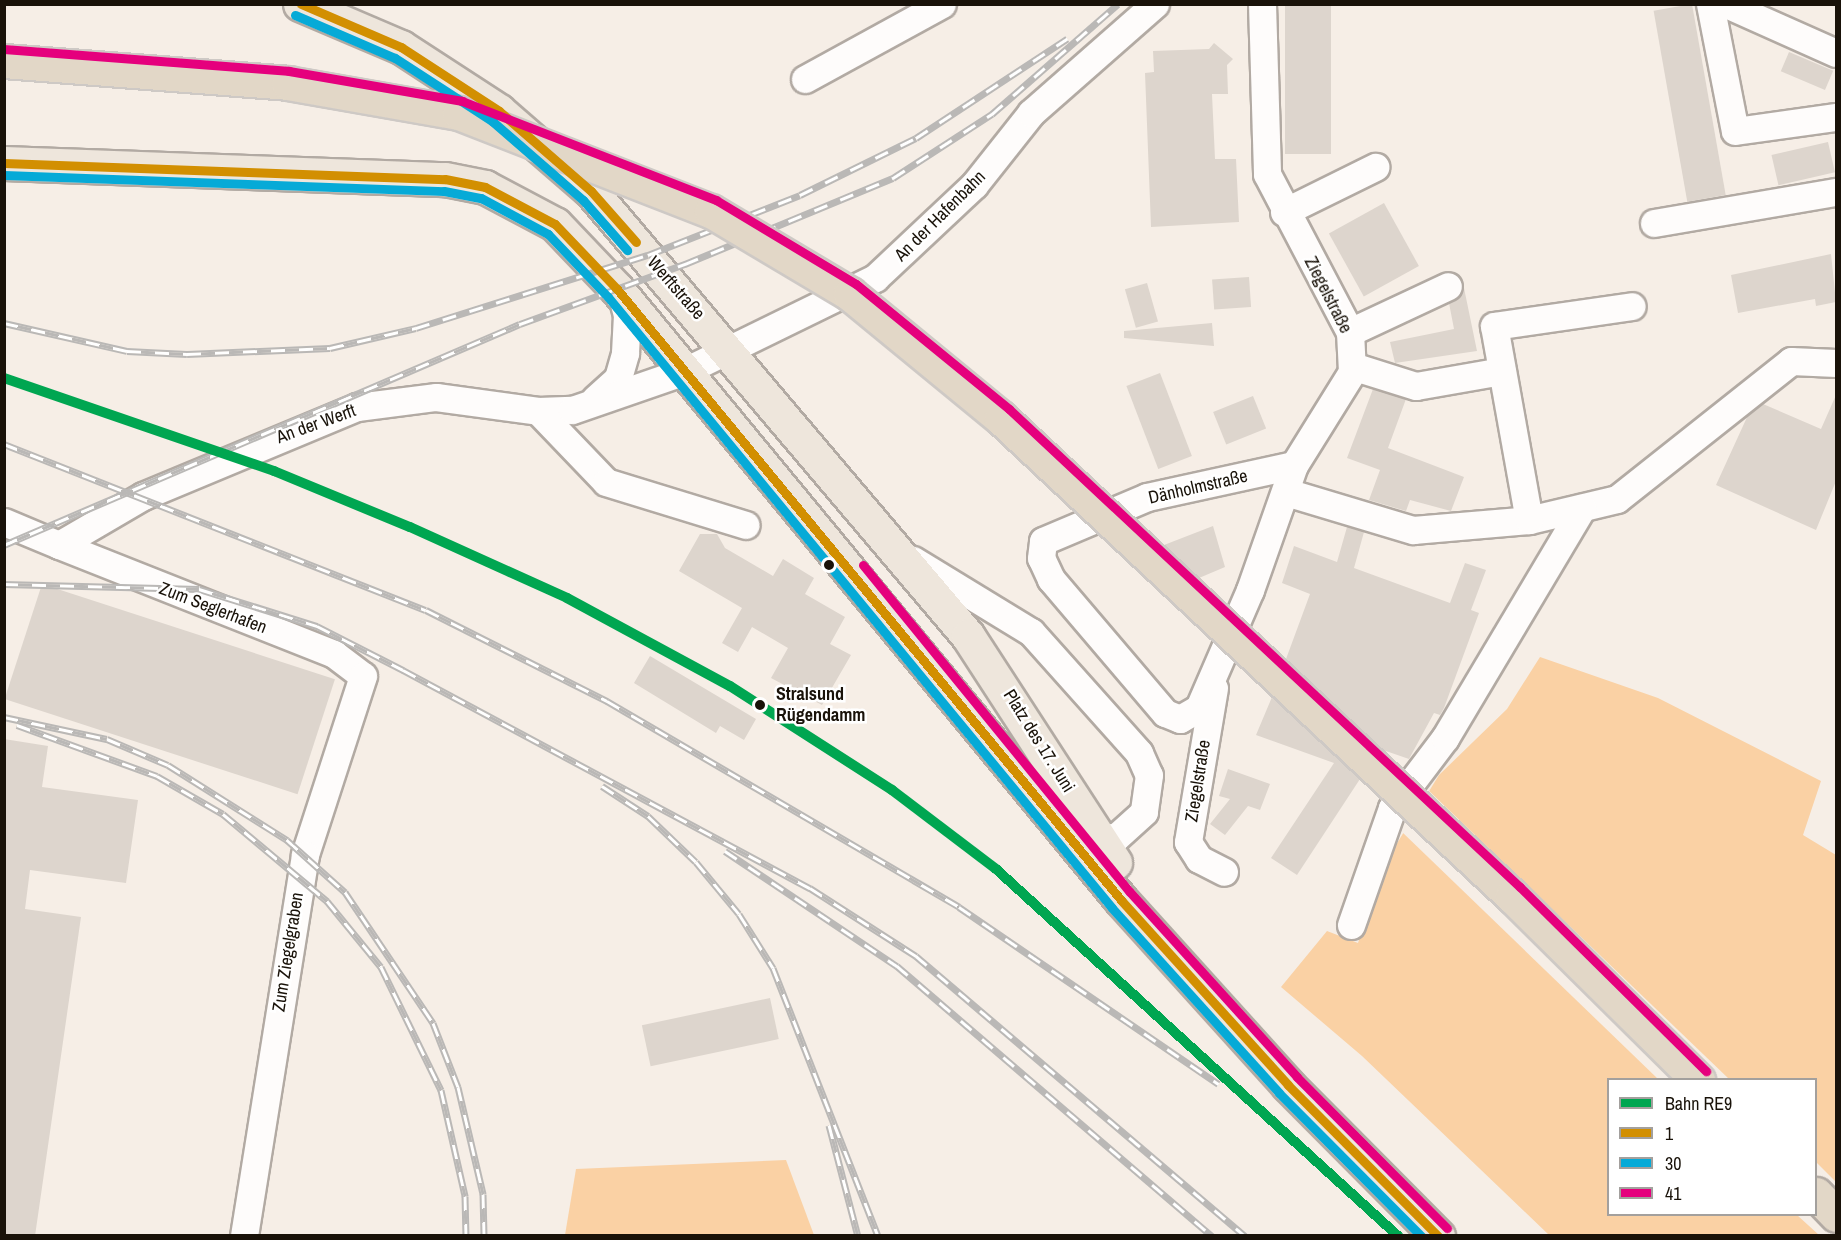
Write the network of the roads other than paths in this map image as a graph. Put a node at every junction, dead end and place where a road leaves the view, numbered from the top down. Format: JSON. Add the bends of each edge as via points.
{"nodes":[{"id":1,"x":300,"y":4,"type":"edge"},
{"id":2,"x":942,"y":4,"type":"edge"},
{"id":3,"x":1155,"y":4,"type":"edge"},
{"id":4,"x":1262,"y":4,"type":"edge"},
{"id":5,"x":1710,"y":4,"type":"edge"},
{"id":6,"x":1726,"y":4,"type":"edge"},
{"id":7,"x":1836,"y":53,"type":"edge"},
{"id":8,"x":4,"y":61,"type":"edge"},
{"id":9,"x":805,"y":79,"type":"dead end"},
{"id":10,"x":1836,"y":117,"type":"edge"},
{"id":11,"x":4,"y":163,"type":"edge"},
{"id":12,"x":1375,"y":167,"type":"dead end"},
{"id":13,"x":1836,"y":192,"type":"edge"},
{"id":14,"x":1284,"y":212,"type":"junction"},
{"id":15,"x":1654,"y":223,"type":"dead end"},
{"id":16,"x":1448,"y":285,"type":"dead end"},
{"id":17,"x":622,"y":296,"type":"junction"},
{"id":18,"x":1632,"y":306,"type":"dead end"},
{"id":19,"x":1350,"y":332,"type":"junction"},
{"id":20,"x":729,"y":350,"type":"junction"},
{"id":21,"x":1836,"y":363,"type":"edge"},
{"id":22,"x":1352,"y":366,"type":"junction"},
{"id":23,"x":685,"y":371,"type":"junction"},
{"id":24,"x":1502,"y":371,"type":"junction"},
{"id":25,"x":572,"y":410,"type":"junction"},
{"id":26,"x":538,"y":411,"type":"junction"},
{"id":27,"x":1294,"y":465,"type":"junction"},
{"id":28,"x":1286,"y":492,"type":"junction"},
{"id":29,"x":1582,"y":508,"type":"junction"},
{"id":30,"x":1529,"y":520,"type":"junction"},
{"id":31,"x":4,"y":522,"type":"edge"},
{"id":32,"x":746,"y":525,"type":"dead end"},
{"id":33,"x":889,"y":540,"type":"junction"},
{"id":34,"x":59,"y":545,"type":"junction"},
{"id":35,"x":1051,"y":579,"type":"joint"},
{"id":36,"x":1216,"y":672,"type":"junction"},
{"id":37,"x":363,"y":676,"type":"joint"},
{"id":38,"x":1050,"y":811,"type":"junction"},
{"id":39,"x":1098,"y":837,"type":"junction"},
{"id":40,"x":1224,"y":872,"type":"dead end"},
{"id":41,"x":1351,"y":925,"type":"dead end"},
{"id":42,"x":1205,"y":992,"type":"junction"},
{"id":43,"x":1696,"y":1078,"type":"edge"},
{"id":44,"x":1817,"y":1196,"type":"edge"},
{"id":45,"x":1836,"y":1215,"type":"edge"},
{"id":46,"x":244,"y":1236,"type":"edge"},
{"id":47,"x":1438,"y":1236,"type":"edge"}],
"edges":[{"from":1,"to":20,"type":"main road","name":"Werftstraße","via":[[401,47],[546,148],[591,191]]},
{"from":2,"to":9,"type":"street"},
{"from":3,"to":20,"type":"street","name":"An der Hafenbahn","via":[[1031,113],[974,185],[875,278]]},
{"from":4,"to":14,"type":"street","name":"Ziegelstraße","via":[[1263,137],[1267,174]]},
{"from":5,"to":10,"type":"street","via":[[1734,131]]},
{"from":6,"to":7,"type":"street"},
{"from":8,"to":43,"type":"highway","bridge":true,"via":[[288,83],[459,113],[711,211],[850,294],[1001,418],[1512,896]]},
{"from":11,"to":17,"type":"main road","via":[[395,174],[485,187],[555,224]]},
{"from":12,"to":14,"type":"street"},
{"from":13,"to":15,"type":"street"},
{"from":14,"to":19,"type":"street","name":"Ziegelstraße"},
{"from":16,"to":19,"type":"street"},
{"from":17,"to":23,"type":"main road"},
{"from":17,"to":25,"type":"street","via":[[628,333],[618,378],[604,394]]},
{"from":18,"to":24,"type":"street","via":[[1494,326]]},
{"from":19,"to":22,"type":"street","name":"Ziegelstraße"},
{"from":20,"to":23,"type":"street","name":"An der Hafenbahn"},
{"from":20,"to":33,"type":"main road","name":"Platz des 17. Juni"},
{"from":21,"to":29,"type":"street","via":[[1791,361],[1617,499]]},
{"from":22,"to":24,"type":"street","via":[[1416,387]]},
{"from":22,"to":27,"type":"street","name":"Ziegelstraße"},
{"from":23,"to":25,"type":"street","name":"An der Werft"},
{"from":23,"to":38,"type":"main road","name":"Platz des 17. Juni"},
{"from":24,"to":30,"type":"street"},
{"from":25,"to":26,"type":"street","name":"An der Werft"},
{"from":26,"to":32,"type":"street","via":[[606,482]]},
{"from":26,"to":34,"type":"street","name":"An der Werft","via":[[436,397],[357,407],[143,496]]},
{"from":27,"to":28,"type":"street","name":"Ziegelstraße"},
{"from":27,"to":35,"type":"street","name":"Dänholmstraße","via":[[1147,497],[1051,534],[1043,541],[1041,558]]},
{"from":28,"to":30,"type":"street","via":[[1413,530]]},
{"from":28,"to":36,"type":"street","name":"Ziegelstraße"},
{"from":29,"to":30,"type":"street"},
{"from":29,"to":41,"type":"street","via":[[1445,738],[1392,808]]},
{"from":31,"to":34,"type":"street"},
{"from":33,"to":39,"type":"main road","name":"Platz des 17. Juni","via":[[1003,683]]},
{"from":33,"to":39,"type":"street","via":[[952,586],[1031,632],[1139,753],[1149,775],[1144,812],[1116,838]]},
{"from":34,"to":37,"type":"street","name":"Zum Seglerhafen","via":[[334,654]]},
{"from":35,"to":36,"type":"street","name":"Ziegelstraße","via":[[1165,713],[1179,719],[1199,708]]},
{"from":36,"to":40,"type":"street","name":"Ziegelstraße","via":[[1188,842],[1199,859]]},
{"from":37,"to":46,"type":"street","name":"Zum Ziegelgraben","via":[[304,855]]},
{"from":38,"to":39,"type":"street","via":[[1081,834]]},
{"from":38,"to":42,"type":"main road","name":"Platz des 17. Juni"},
{"from":39,"to":42,"type":"main road","name":"Platz des 17. Juni"},
{"from":42,"to":47,"type":"main road","via":[[1288,1085]]},
{"from":44,"to":45,"type":"highway"}]}
